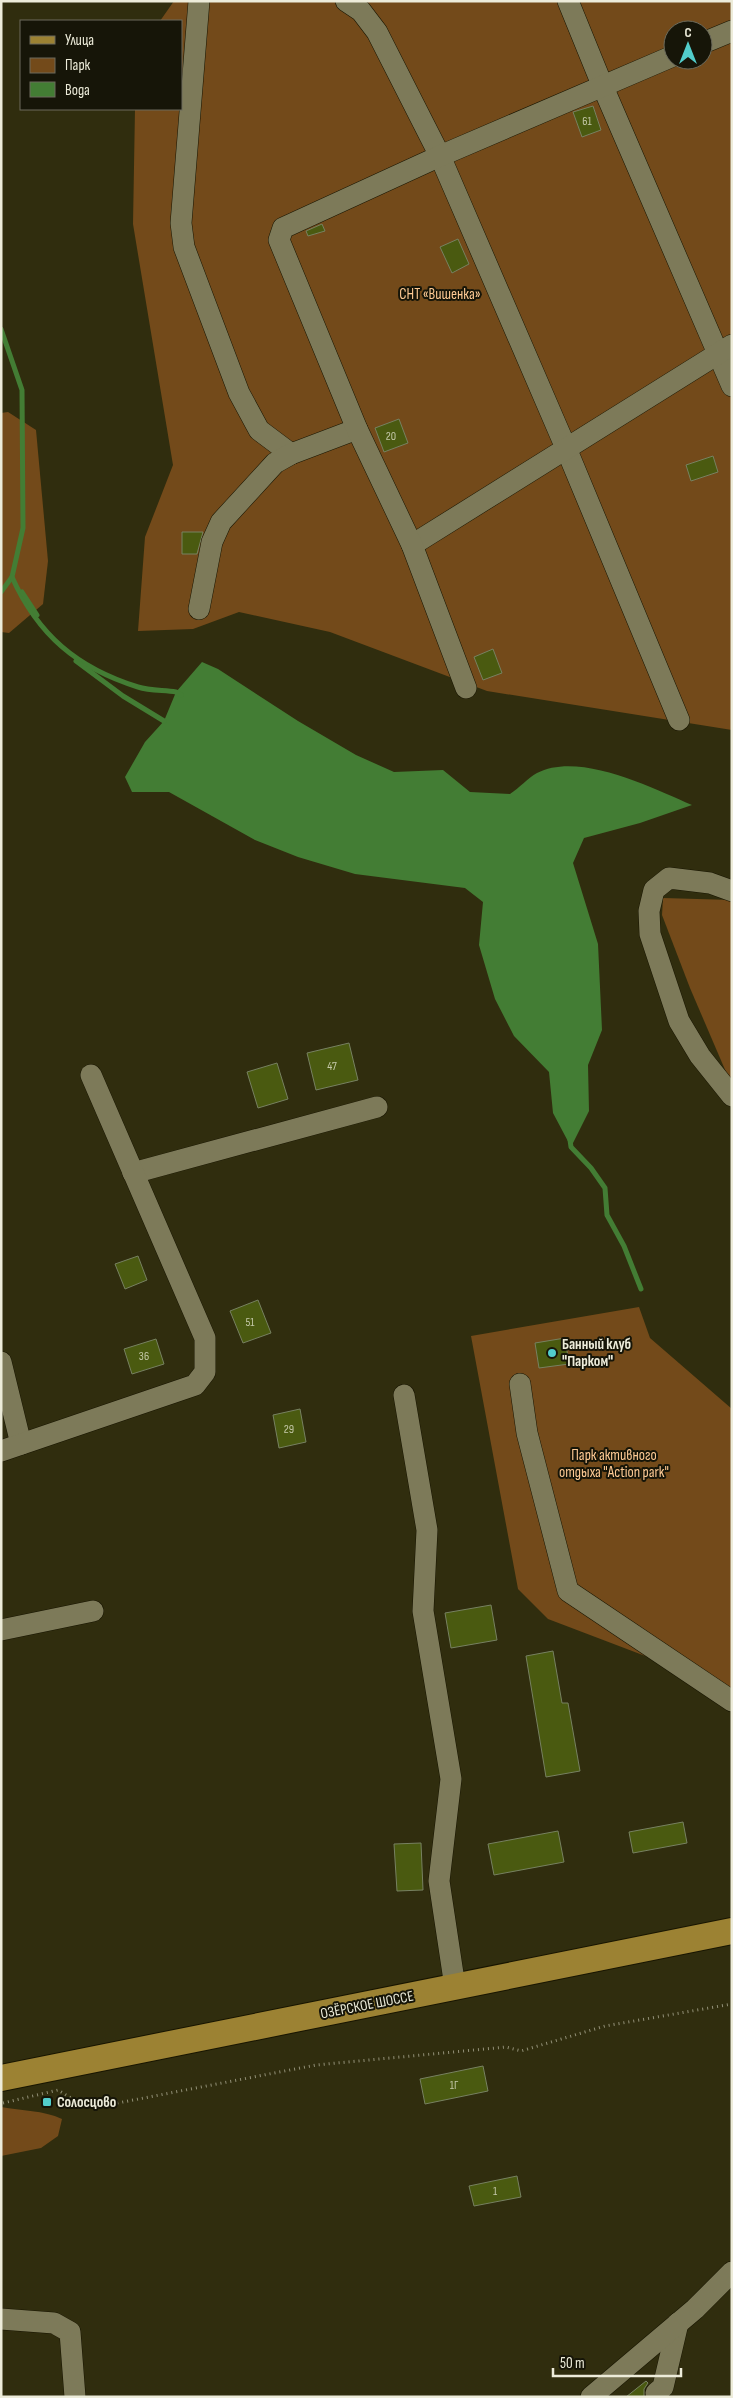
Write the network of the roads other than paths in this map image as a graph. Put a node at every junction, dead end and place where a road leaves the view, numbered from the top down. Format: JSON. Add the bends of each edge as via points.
{"nodes":[{"id":1,"x":199,"y":1,"type":"edge"},
{"id":2,"x":346,"y":1,"type":"edge"},
{"id":3,"x":568,"y":1,"type":"edge"},
{"id":4,"x":732,"y":31,"type":"edge"},
{"id":5,"x":713,"y":39,"type":"edge"},
{"id":6,"x":663,"y":61,"type":"edge"},
{"id":7,"x":603,"y":88,"type":"junction"},
{"id":8,"x":440,"y":156,"type":"junction"},
{"id":9,"x":725,"y":350,"type":"edge"},
{"id":10,"x":732,"y":386,"type":"edge"},
{"id":11,"x":358,"y":429,"type":"junction"},
{"id":12,"x":566,"y":448,"type":"junction"},
{"id":13,"x":291,"y":454,"type":"junction"},
{"id":14,"x":412,"y":545,"type":"junction"},
{"id":15,"x":199,"y":609,"type":"dead end"},
{"id":16,"x":466,"y":688,"type":"dead end"},
{"id":17,"x":679,"y":720,"type":"dead end"},
{"id":18,"x":732,"y":891,"type":"edge"},
{"id":19,"x":91,"y":1075,"type":"dead end"},
{"id":20,"x":732,"y":1096,"type":"edge"},
{"id":21,"x":377,"y":1107,"type":"dead end"},
{"id":22,"x":134,"y":1173,"type":"junction"},
{"id":23,"x":1,"y":1362,"type":"edge"},
{"id":24,"x":520,"y":1384,"type":"dead end"},
{"id":25,"x":404,"y":1395,"type":"dead end"},
{"id":26,"x":11,"y":1447,"type":"edge"},
{"id":27,"x":93,"y":1611,"type":"dead end"},
{"id":28,"x":1,"y":1630,"type":"edge"},
{"id":29,"x":732,"y":1701,"type":"edge"},
{"id":30,"x":732,"y":1931,"type":"edge"},
{"id":31,"x":455,"y":1987,"type":"junction"},
{"id":32,"x":2,"y":2091,"type":"edge"},
{"id":33,"x":732,"y":2272,"type":"edge"},
{"id":34,"x":1,"y":2319,"type":"edge"},
{"id":35,"x":678,"y":2323,"type":"junction"},
{"id":36,"x":656,"y":2393,"type":"dead end"},
{"id":37,"x":75,"y":2397,"type":"edge"},
{"id":38,"x":591,"y":2397,"type":"edge"}],
"edges":[{"from":1,"to":13,"type":"street","via":[[181,223],[184,247],[238,393],[259,430]]},
{"from":2,"to":8,"type":"street","via":[[361,10],[377,32]]},
{"from":3,"to":7,"type":"street"},
{"from":4,"to":5,"type":"street"},
{"from":6,"to":7,"type":"street"},
{"from":7,"to":8,"type":"street"},
{"from":7,"to":9,"type":"street"},
{"from":8,"to":11,"type":"street","via":[[283,228],[279,240]]},
{"from":8,"to":12,"type":"street"},
{"from":9,"to":10,"type":"street"},
{"from":9,"to":12,"type":"street"},
{"from":11,"to":13,"type":"street"},
{"from":11,"to":14,"type":"street"},
{"from":12,"to":14,"type":"street"},
{"from":12,"to":17,"type":"street"},
{"from":13,"to":15,"type":"street","via":[[275,463],[221,522],[212,542]]},
{"from":14,"to":16,"type":"street"},
{"from":18,"to":20,"type":"street","via":[[710,883],[669,878],[654,890],[649,911],[650,934],[679,1021],[700,1056]]},
{"from":19,"to":22,"type":"street"},
{"from":21,"to":22,"type":"street"},
{"from":22,"to":26,"type":"street","via":[[205,1338],[205,1372],[195,1386]]},
{"from":23,"to":26,"type":"street"},
{"from":24,"to":29,"type":"street","via":[[528,1433],[568,1591]]},
{"from":25,"to":31,"type":"street","via":[[427,1530],[423,1611],[451,1779],[439,1880]]},
{"from":27,"to":28,"type":"street"},
{"from":30,"to":31,"type":"main road","name":"ОЗЁРСКОЕ ШОССЕ"},
{"from":31,"to":32,"type":"main road","name":"ОЗЁРСКОЕ ШОССЕ"},
{"from":33,"to":35,"type":"street"},
{"from":34,"to":37,"type":"street","via":[[54,2323],[70,2332]]},
{"from":35,"to":36,"type":"street","via":[[663,2387]]},
{"from":35,"to":38,"type":"street"}]}
